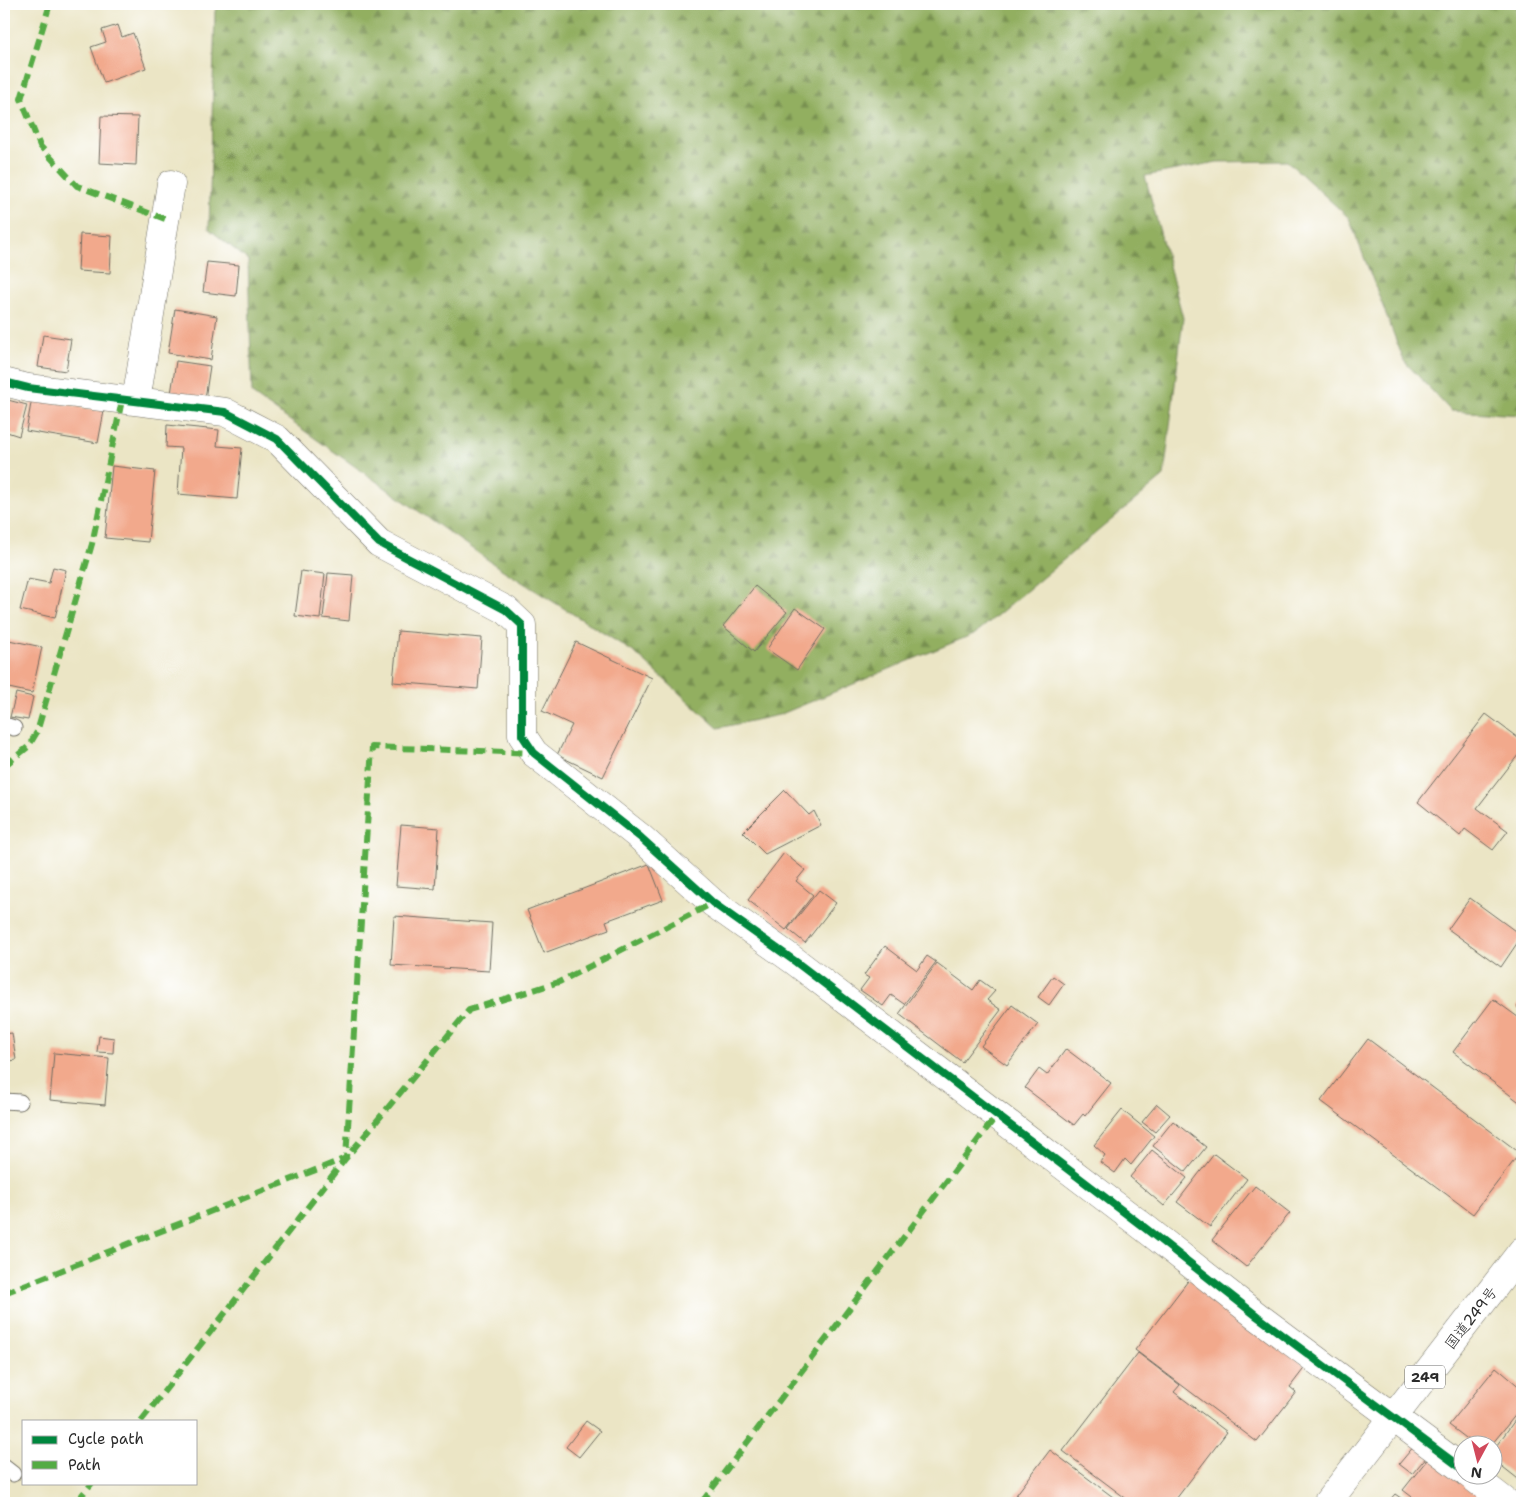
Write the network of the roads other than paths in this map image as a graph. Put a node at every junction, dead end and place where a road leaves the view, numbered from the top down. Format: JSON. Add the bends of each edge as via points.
{"nodes":[{"id":1,"x":171,"y":184,"type":"dead end"},
{"id":2,"x":4,"y":382,"type":"edge"},
{"id":3,"x":136,"y":401,"type":"junction"},
{"id":4,"x":4,"y":1101,"type":"edge"},
{"id":5,"x":20,"y":1102,"type":"dead end"},
{"id":6,"x":1522,"y":1251,"type":"edge"},
{"id":7,"x":1394,"y":1417,"type":"junction"},
{"id":8,"x":1454,"y":1462,"type":"edge"},
{"id":9,"x":1483,"y":1484,"type":"edge"},
{"id":10,"x":1327,"y":1503,"type":"edge"},
{"id":11,"x":1507,"y":1503,"type":"edge"}],
"edges":[{"from":1,"to":3,"type":"main road"},
{"from":2,"to":3,"type":"main road","via":[[28,388]]},
{"from":3,"to":7,"type":"main road","via":[[225,412],[277,439],[379,543],[506,610],[522,626],[522,735],[534,753],[640,837],[713,903],[796,962],[1257,1316]]},
{"from":4,"to":5,"type":"lane"},
{"from":6,"to":7,"type":"main road","name":"国道249号","number":"249"},
{"from":7,"to":8,"type":"main road"},
{"from":7,"to":10,"type":"main road","name":"国道249号","number":"249"},
{"from":9,"to":11,"type":"main road"}]}
